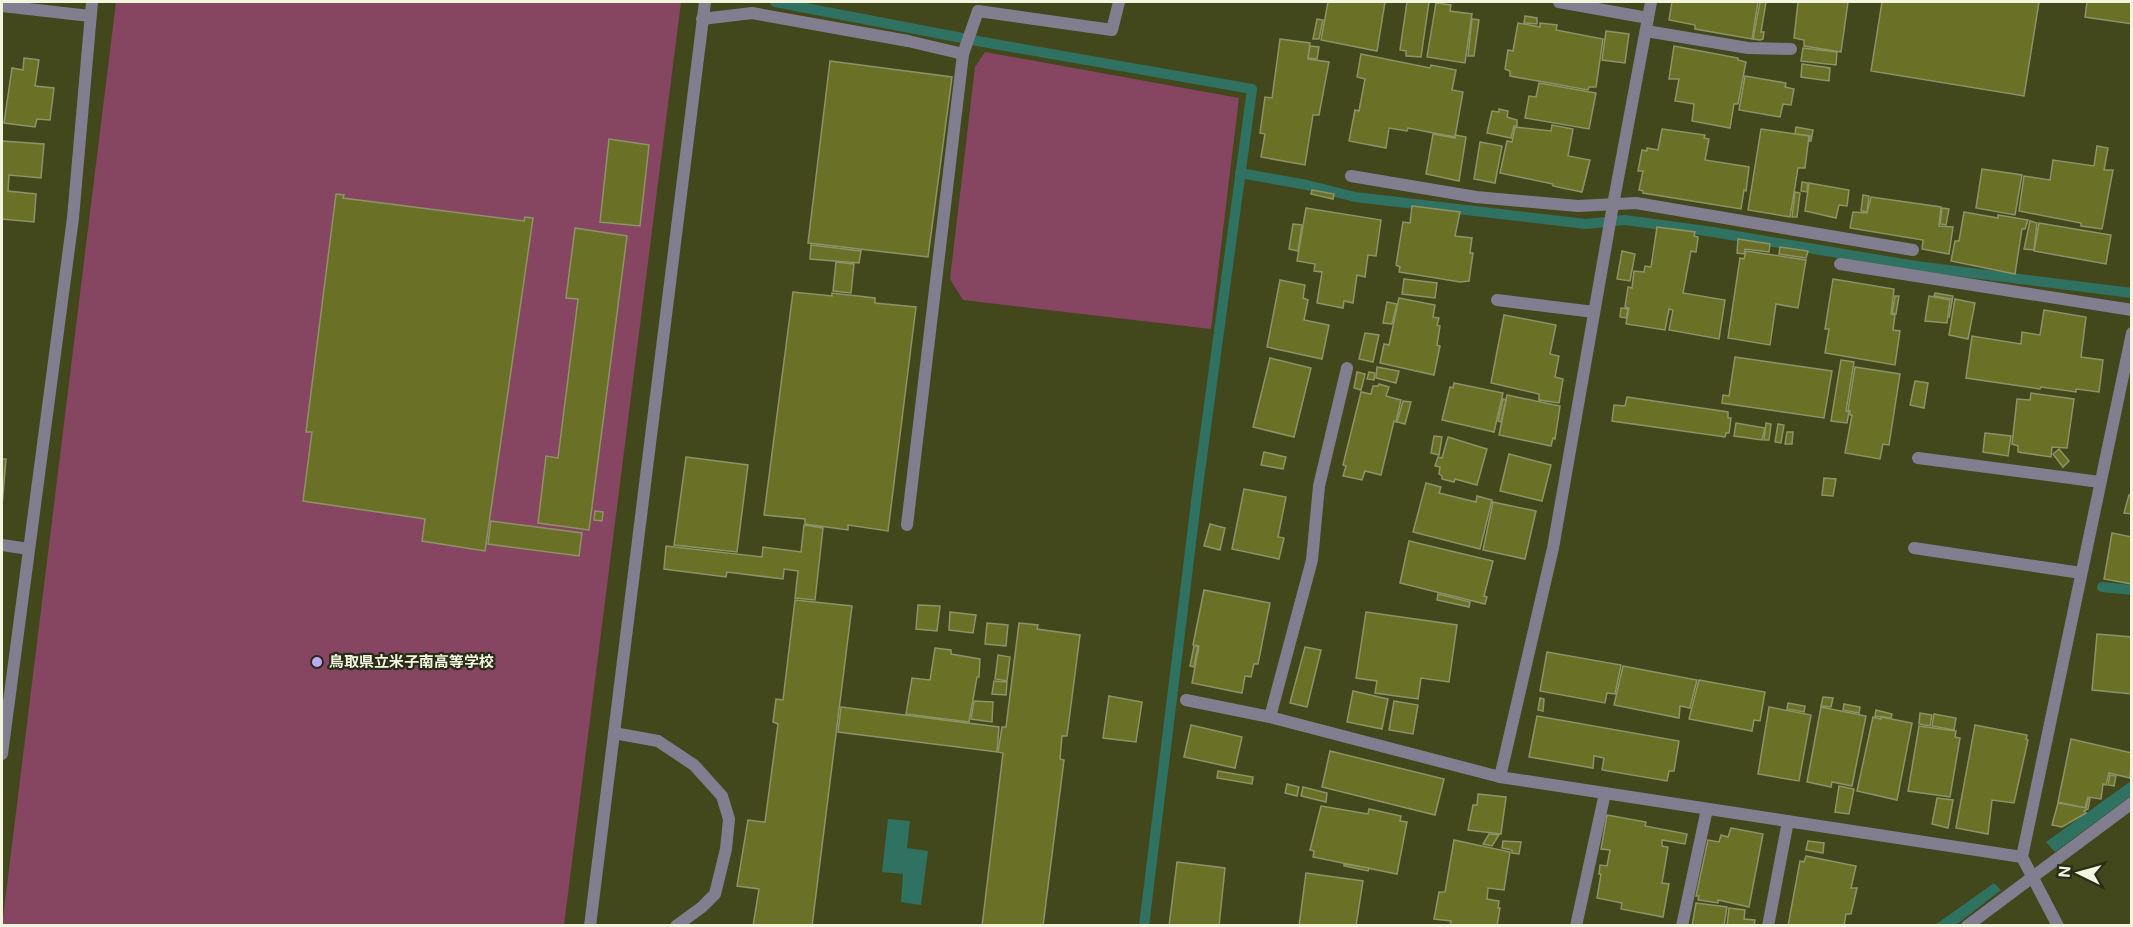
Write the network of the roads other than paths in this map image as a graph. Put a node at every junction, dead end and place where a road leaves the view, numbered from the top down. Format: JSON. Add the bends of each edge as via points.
{"nodes":[{"id":1,"x":92,"y":2,"type":"edge"},
{"id":2,"x":705,"y":2,"type":"edge"},
{"id":3,"x":1119,"y":2,"type":"edge"},
{"id":4,"x":1558,"y":2,"type":"edge"},
{"id":5,"x":1651,"y":2,"type":"edge"},
{"id":6,"x":2,"y":6,"type":"edge"},
{"id":7,"x":90,"y":16,"type":"junction"},
{"id":8,"x":702,"y":19,"type":"junction"},
{"id":9,"x":1647,"y":24,"type":"junction"},
{"id":10,"x":1791,"y":49,"type":"dead end"},
{"id":11,"x":963,"y":54,"type":"junction"},
{"id":12,"x":1351,"y":176,"type":"dead end"},
{"id":13,"x":1613,"y":205,"type":"junction"},
{"id":14,"x":1912,"y":250,"type":"dead end"},
{"id":15,"x":1840,"y":264,"type":"dead end"},
{"id":16,"x":1497,"y":300,"type":"dead end"},
{"id":17,"x":2132,"y":310,"type":"edge"},
{"id":18,"x":1594,"y":312,"type":"junction"},
{"id":19,"x":2132,"y":333,"type":"edge"},
{"id":20,"x":1347,"y":368,"type":"dead end"},
{"id":21,"x":1918,"y":458,"type":"dead end"},
{"id":22,"x":2100,"y":482,"type":"junction"},
{"id":23,"x":907,"y":525,"type":"dead end"},
{"id":24,"x":2,"y":545,"type":"edge"},
{"id":25,"x":1914,"y":548,"type":"dead end"},
{"id":26,"x":29,"y":549,"type":"junction"},
{"id":27,"x":2081,"y":573,"type":"junction"},
{"id":28,"x":1186,"y":700,"type":"dead end"},
{"id":29,"x":1270,"y":717,"type":"junction"},
{"id":30,"x":614,"y":733,"type":"junction"},
{"id":31,"x":2,"y":754,"type":"edge"},
{"id":32,"x":1500,"y":777,"type":"junction"},
{"id":33,"x":1605,"y":793,"type":"junction"},
{"id":34,"x":2132,"y":803,"type":"edge"},
{"id":35,"x":1707,"y":809,"type":"junction"},
{"id":36,"x":1788,"y":821,"type":"junction"},
{"id":37,"x":2022,"y":857,"type":"junction"},
{"id":38,"x":2032,"y":876,"type":"junction"},
{"id":39,"x":590,"y":926,"type":"edge"},
{"id":40,"x":676,"y":926,"type":"edge"},
{"id":41,"x":1576,"y":926,"type":"edge"},
{"id":42,"x":1682,"y":926,"type":"edge"},
{"id":43,"x":1768,"y":926,"type":"edge"},
{"id":44,"x":1967,"y":926,"type":"edge"},
{"id":45,"x":2058,"y":926,"type":"edge"}],
"edges":[{"from":1,"to":7,"type":"street"},
{"from":2,"to":8,"type":"street"},
{"from":3,"to":11,"type":"street","via":[[1112,30],[978,11]]},
{"from":4,"to":9,"type":"street"},
{"from":5,"to":9,"type":"street"},
{"from":6,"to":7,"type":"street"},
{"from":7,"to":26,"type":"street","via":[[73,218]]},
{"from":8,"to":11,"type":"street","via":[[752,14]]},
{"from":8,"to":30,"type":"street"},
{"from":9,"to":10,"type":"street","via":[[1748,48]]},
{"from":9,"to":13,"type":"street"},
{"from":11,"to":23,"type":"street"},
{"from":12,"to":13,"type":"street","via":[[1476,197],[1578,206]]},
{"from":13,"to":14,"type":"street","via":[[1636,203]]},
{"from":13,"to":18,"type":"street"},
{"from":15,"to":17,"type":"street"},
{"from":16,"to":18,"type":"street"},
{"from":18,"to":32,"type":"street","via":[[1553,548]]},
{"from":19,"to":22,"type":"street"},
{"from":20,"to":29,"type":"street","via":[[1319,486],[1312,560]]},
{"from":21,"to":22,"type":"street"},
{"from":22,"to":27,"type":"street"},
{"from":24,"to":26,"type":"street"},
{"from":25,"to":27,"type":"street"},
{"from":26,"to":31,"type":"street"},
{"from":27,"to":37,"type":"street"},
{"from":28,"to":29,"type":"street"},
{"from":29,"to":32,"type":"street"},
{"from":30,"to":39,"type":"street"},
{"from":30,"to":40,"type":"street","via":[[658,741],[694,765],[722,796],[729,819],[715,894]]},
{"from":32,"to":33,"type":"street"},
{"from":33,"to":35,"type":"street"},
{"from":33,"to":41,"type":"street"},
{"from":34,"to":38,"type":"street"},
{"from":35,"to":36,"type":"street"},
{"from":35,"to":42,"type":"street"},
{"from":36,"to":37,"type":"street"},
{"from":36,"to":43,"type":"street"},
{"from":37,"to":38,"type":"street"},
{"from":38,"to":44,"type":"street"},
{"from":38,"to":45,"type":"street"}]}
